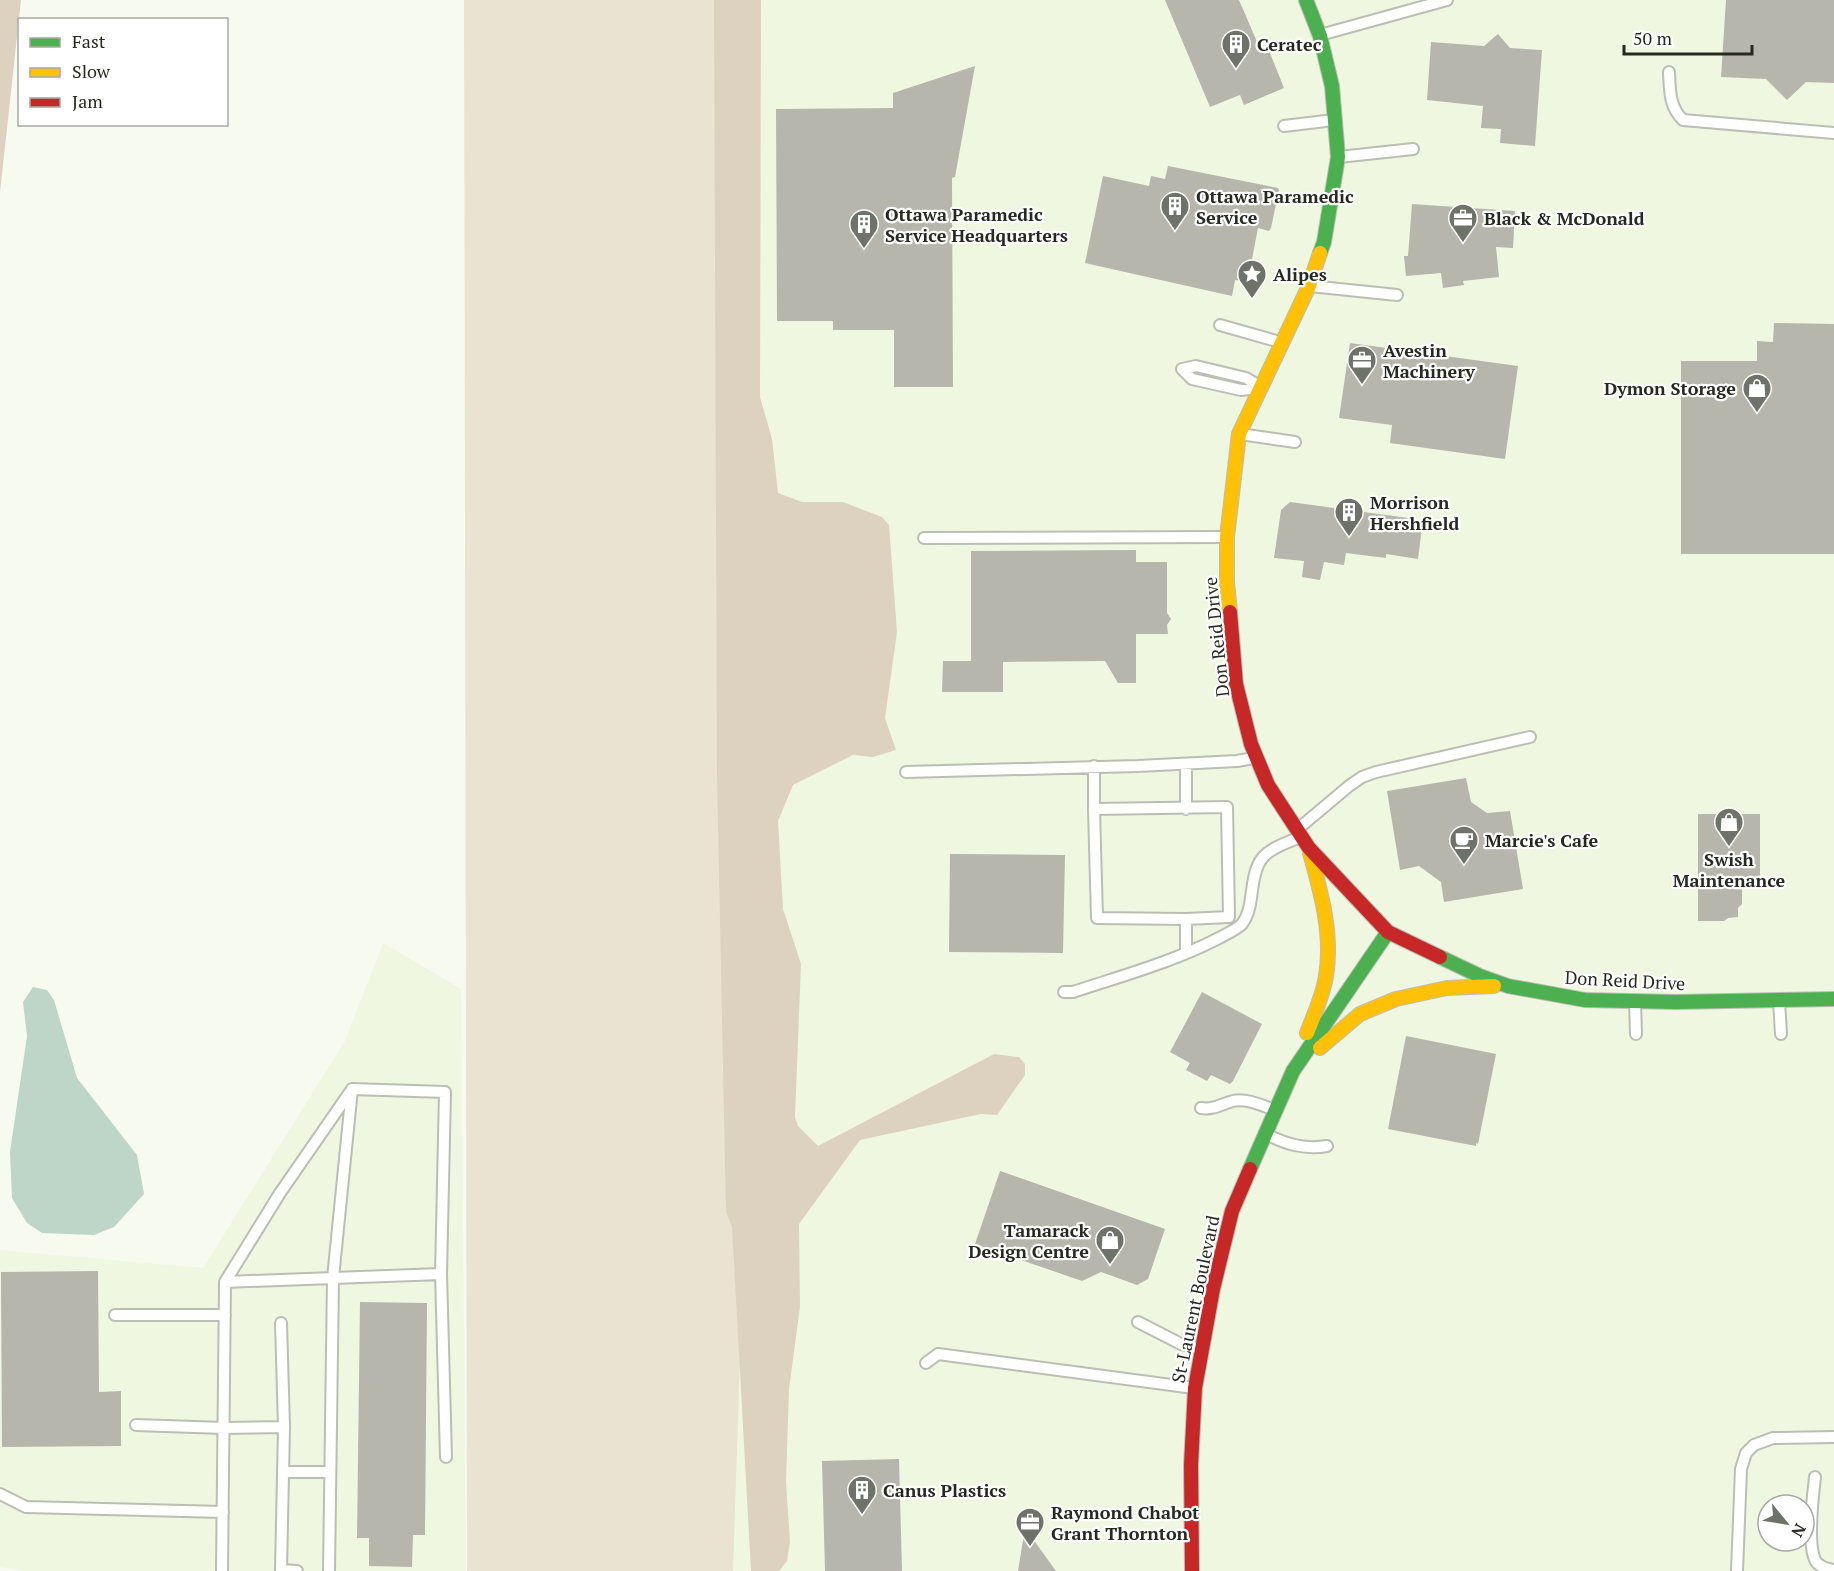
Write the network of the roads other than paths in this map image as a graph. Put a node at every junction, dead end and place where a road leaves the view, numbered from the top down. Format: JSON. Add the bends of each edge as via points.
{"nodes":[{"id":1,"x":1306,"y":0,"type":"edge"},
{"id":2,"x":1447,"y":0,"type":"edge"},
{"id":3,"x":1320,"y":36,"type":"junction"},
{"id":4,"x":1669,"y":72,"type":"dead end"},
{"id":5,"x":1335,"y":120,"type":"junction"},
{"id":6,"x":1284,"y":126,"type":"dead end"},
{"id":7,"x":1834,"y":133,"type":"edge"},
{"id":8,"x":1413,"y":150,"type":"dead end"},
{"id":9,"x":1338,"y":157,"type":"junction"},
{"id":10,"x":1310,"y":286,"type":"junction"},
{"id":11,"x":1397,"y":296,"type":"dead end"},
{"id":12,"x":1220,"y":326,"type":"dead end"},
{"id":13,"x":1283,"y":342,"type":"junction"},
{"id":14,"x":1262,"y":388,"type":"junction"},
{"id":15,"x":1239,"y":434,"type":"junction"},
{"id":16,"x":1295,"y":442,"type":"dead end"},
{"id":17,"x":1227,"y":537,"type":"junction"},
{"id":18,"x":924,"y":538,"type":"dead end"},
{"id":19,"x":1530,"y":737,"type":"dead end"},
{"id":20,"x":1257,"y":757,"type":"junction"},
{"id":21,"x":1186,"y":764,"type":"junction"},
{"id":22,"x":1094,"y":766,"type":"junction"},
{"id":23,"x":906,"y":772,"type":"dead end"},
{"id":24,"x":1186,"y":808,"type":"junction"},
{"id":25,"x":1094,"y":810,"type":"junction"},
{"id":26,"x":1302,"y":838,"type":"junction"},
{"id":27,"x":1186,"y":919,"type":"junction"},
{"id":28,"x":1388,"y":932,"type":"junction"},
{"id":29,"x":1186,"y":953,"type":"junction"},
{"id":30,"x":1508,"y":986,"type":"junction"},
{"id":31,"x":1064,"y":992,"type":"dead end"},
{"id":32,"x":1834,"y":999,"type":"edge"},
{"id":33,"x":1635,"y":1001,"type":"junction"},
{"id":34,"x":1779,"y":1001,"type":"junction"},
{"id":35,"x":1636,"y":1034,"type":"dead end"},
{"id":36,"x":1781,"y":1034,"type":"dead end"},
{"id":37,"x":1293,"y":1071,"type":"junction"},
{"id":38,"x":352,"y":1089,"type":"junction"},
{"id":39,"x":1201,"y":1108,"type":"dead end"},
{"id":40,"x":1276,"y":1110,"type":"junction"},
{"id":41,"x":1265,"y":1134,"type":"junction"},
{"id":42,"x":1327,"y":1146,"type":"dead end"},
{"id":43,"x":441,"y":1274,"type":"junction"},
{"id":44,"x":333,"y":1278,"type":"junction"},
{"id":45,"x":225,"y":1282,"type":"junction"},
{"id":46,"x":115,"y":1315,"type":"dead end"},
{"id":47,"x":225,"y":1315,"type":"junction"},
{"id":48,"x":1138,"y":1322,"type":"dead end"},
{"id":49,"x":281,"y":1323,"type":"dead end"},
{"id":50,"x":1201,"y":1350,"type":"junction"},
{"id":51,"x":926,"y":1363,"type":"dead end"},
{"id":52,"x":1194,"y":1389,"type":"junction"},
{"id":53,"x":136,"y":1425,"type":"dead end"},
{"id":54,"x":284,"y":1427,"type":"junction"},
{"id":55,"x":224,"y":1428,"type":"junction"},
{"id":56,"x":1834,"y":1437,"type":"edge"},
{"id":57,"x":446,"y":1457,"type":"dead end"},
{"id":58,"x":283,"y":1472,"type":"junction"},
{"id":59,"x":330,"y":1472,"type":"junction"},
{"id":60,"x":1815,"y":1477,"type":"dead end"},
{"id":61,"x":0,"y":1494,"type":"edge"},
{"id":62,"x":223,"y":1512,"type":"junction"},
{"id":63,"x":1834,"y":1570,"type":"edge"},
{"id":64,"x":222,"y":1571,"type":"edge"},
{"id":65,"x":297,"y":1571,"type":"edge"},
{"id":66,"x":328,"y":1571,"type":"edge"},
{"id":67,"x":1192,"y":1571,"type":"edge"},
{"id":68,"x":1737,"y":1571,"type":"edge"}],
"edges":[{"from":1,"to":3,"type":"street","name":"Don Reid Drive"},
{"from":2,"to":3,"type":"lane"},
{"from":3,"to":5,"type":"street","name":"Don Reid Drive","via":[[1332,86]]},
{"from":4,"to":7,"type":"lane","via":[[1671,100],[1683,120]]},
{"from":5,"to":6,"type":"lane"},
{"from":5,"to":9,"type":"street","name":"Don Reid Drive"},
{"from":8,"to":9,"type":"lane"},
{"from":9,"to":10,"type":"street","name":"Don Reid Drive","via":[[1324,242]]},
{"from":10,"to":11,"type":"lane"},
{"from":10,"to":13,"type":"street","name":"Don Reid Drive"},
{"from":12,"to":13,"type":"lane"},
{"from":13,"to":14,"type":"street","name":"Don Reid Drive"},
{"from":14,"to":14,"type":"lane","via":[[1246,378],[1196,366],[1182,369],[1192,379],[1241,390]]},
{"from":14,"to":15,"type":"street","name":"Don Reid Drive"},
{"from":15,"to":16,"type":"lane"},
{"from":15,"to":17,"type":"street","name":"Don Reid Drive"},
{"from":17,"to":18,"type":"lane"},
{"from":17,"to":20,"type":"street","name":"Don Reid Drive","via":[[1236,684]]},
{"from":19,"to":26,"type":"lane","via":[[1362,777]]},
{"from":20,"to":21,"type":"lane"},
{"from":20,"to":26,"type":"street","name":"Don Reid Drive","via":[[1268,785]]},
{"from":21,"to":22,"type":"lane"},
{"from":21,"to":24,"type":"lane"},
{"from":22,"to":23,"type":"lane"},
{"from":22,"to":25,"type":"lane"},
{"from":24,"to":25,"type":"lane"},
{"from":24,"to":27,"type":"lane","via":[[1227,807],[1229,917]]},
{"from":25,"to":27,"type":"lane","via":[[1097,918]]},
{"from":26,"to":28,"type":"street","name":"Don Reid Drive"},
{"from":26,"to":29,"type":"lane","via":[[1283,844],[1259,861],[1242,924]]},
{"from":26,"to":37,"type":"street","via":[[1322,899],[1326,975]]},
{"from":27,"to":29,"type":"lane"},
{"from":28,"to":30,"type":"street","name":"Don Reid Drive","via":[[1447,962]]},
{"from":28,"to":37,"type":"street","name":"St-Laurent Boulevard"},
{"from":29,"to":31,"type":"lane"},
{"from":30,"to":33,"type":"street","name":"Don Reid Drive","via":[[1585,1000]]},
{"from":30,"to":37,"type":"street","via":[[1447,988],[1396,999],[1360,1014]]},
{"from":32,"to":34,"type":"street","name":"Don Reid Drive"},
{"from":33,"to":34,"type":"street","name":"Don Reid Drive"},
{"from":33,"to":35,"type":"lane"},
{"from":34,"to":36,"type":"lane"},
{"from":37,"to":40,"type":"street","name":"St-Laurent Boulevard"},
{"from":38,"to":43,"type":"lane","via":[[445,1092]]},
{"from":38,"to":44,"type":"lane"},
{"from":38,"to":45,"type":"lane"},
{"from":39,"to":40,"type":"lane","via":[[1245,1101]]},
{"from":40,"to":41,"type":"street","name":"St-Laurent Boulevard"},
{"from":41,"to":42,"type":"lane","via":[[1309,1148]]},
{"from":41,"to":50,"type":"street","name":"St-Laurent Boulevard","via":[[1232,1211]]},
{"from":43,"to":44,"type":"lane"},
{"from":43,"to":57,"type":"lane"},
{"from":44,"to":45,"type":"lane"},
{"from":44,"to":59,"type":"lane"},
{"from":45,"to":47,"type":"lane"},
{"from":46,"to":47,"type":"lane"},
{"from":47,"to":55,"type":"lane"},
{"from":48,"to":50,"type":"lane"},
{"from":49,"to":54,"type":"lane"},
{"from":50,"to":52,"type":"street","name":"St-Laurent Boulevard"},
{"from":51,"to":52,"type":"lane","via":[[938,1354]]},
{"from":52,"to":67,"type":"street","name":"St-Laurent Boulevard"},
{"from":53,"to":55,"type":"lane"},
{"from":54,"to":55,"type":"lane"},
{"from":54,"to":58,"type":"lane"},
{"from":55,"to":62,"type":"lane"},
{"from":56,"to":68,"type":"lane","via":[[1773,1438],[1754,1445],[1746,1453],[1741,1469]]},
{"from":58,"to":59,"type":"lane"},
{"from":58,"to":65,"type":"lane","via":[[280,1570]]},
{"from":59,"to":66,"type":"lane"},
{"from":60,"to":63,"type":"lane","via":[[1812,1553],[1822,1568]]},
{"from":61,"to":62,"type":"lane","via":[[26,1507]]},
{"from":62,"to":64,"type":"lane"}]}
